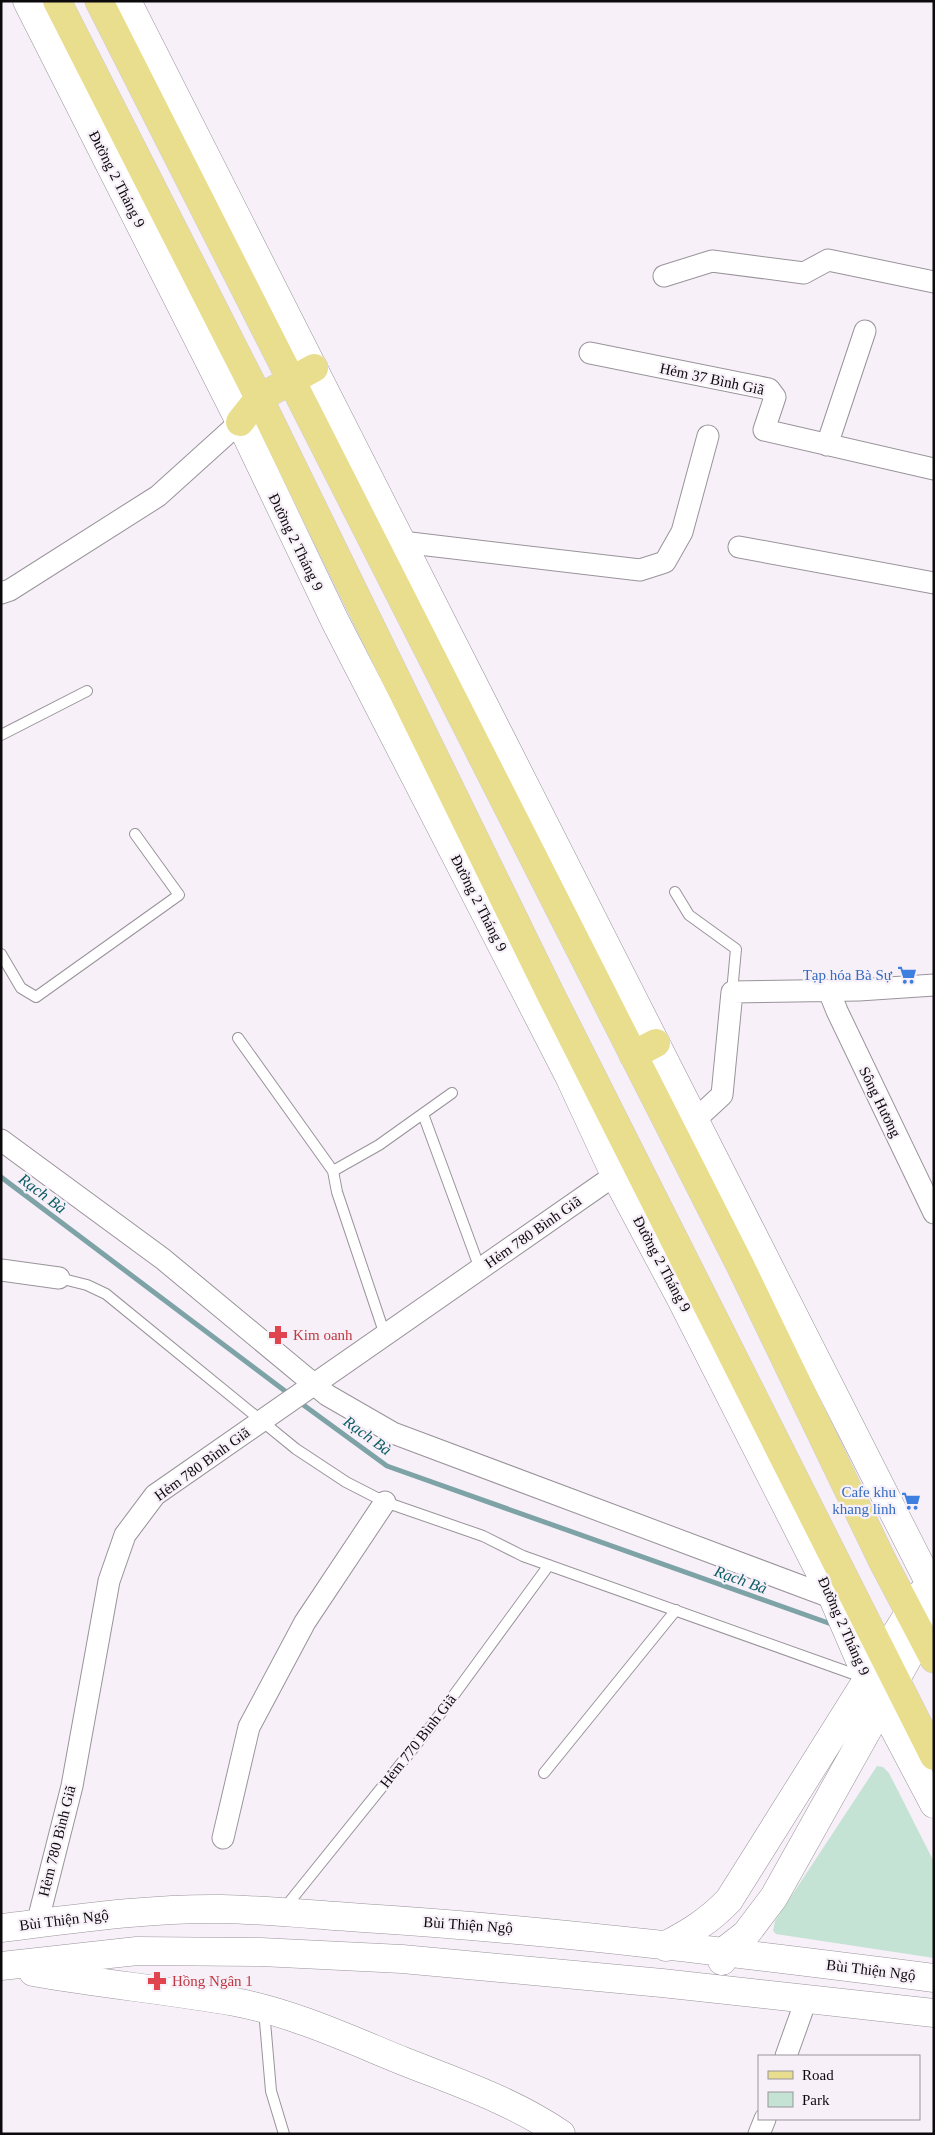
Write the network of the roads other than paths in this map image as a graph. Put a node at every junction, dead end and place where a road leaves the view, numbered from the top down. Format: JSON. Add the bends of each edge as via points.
{"nodes":[{"id":1,"x":27,"y":1,"type":"edge"},
{"id":2,"x":57,"y":1,"type":"edge"},
{"id":3,"x":99,"y":1,"type":"edge"},
{"id":4,"x":127,"y":1,"type":"edge"},
{"id":5,"x":664,"y":276,"type":"dead end"},
{"id":6,"x":934,"y":282,"type":"edge"},
{"id":7,"x":865,"y":331,"type":"dead end"},
{"id":8,"x":590,"y":353,"type":"dead end"},
{"id":9,"x":302,"y":374,"type":"junction"},
{"id":10,"x":260,"y":398,"type":"junction"},
{"id":11,"x":240,"y":422,"type":"junction"},
{"id":12,"x":708,"y":436,"type":"dead end"},
{"id":13,"x":827,"y":445,"type":"junction"},
{"id":14,"x":934,"y":469,"type":"edge"},
{"id":15,"x":402,"y":542,"type":"junction"},
{"id":16,"x":739,"y":546,"type":"dead end"},
{"id":17,"x":934,"y":583,"type":"edge"},
{"id":18,"x":1,"y":592,"type":"edge"},
{"id":19,"x":87,"y":691,"type":"dead end"},
{"id":20,"x":1,"y":735,"type":"edge"},
{"id":21,"x":135,"y":834,"type":"dead end"},
{"id":22,"x":675,"y":892,"type":"dead end"},
{"id":23,"x":1,"y":954,"type":"edge"},
{"id":24,"x":934,"y":978,"type":"edge"},
{"id":25,"x":934,"y":985,"type":"edge"},
{"id":26,"x":829,"y":991,"type":"junction"},
{"id":27,"x":732,"y":992,"type":"junction"},
{"id":28,"x":238,"y":1038,"type":"dead end"},
{"id":29,"x":644,"y":1049,"type":"junction"},
{"id":30,"x":578,"y":1072,"type":"junction"},
{"id":31,"x":452,"y":1093,"type":"dead end"},
{"id":32,"x":423,"y":1114,"type":"junction"},
{"id":33,"x":695,"y":1120,"type":"junction"},
{"id":34,"x":1,"y":1140,"type":"edge"},
{"id":35,"x":334,"y":1170,"type":"junction"},
{"id":36,"x":615,"y":1175,"type":"junction"},
{"id":37,"x":934,"y":1213,"type":"edge"},
{"id":38,"x":480,"y":1269,"type":"junction"},
{"id":39,"x":1,"y":1270,"type":"edge"},
{"id":40,"x":59,"y":1278,"type":"joint"},
{"id":41,"x":386,"y":1336,"type":"junction"},
{"id":42,"x":314,"y":1384,"type":"junction"},
{"id":43,"x":262,"y":1421,"type":"junction"},
{"id":44,"x":385,"y":1502,"type":"junction"},
{"id":45,"x":549,"y":1565,"type":"junction"},
{"id":46,"x":932,"y":1585,"type":"edge"},
{"id":47,"x":833,"y":1598,"type":"junction"},
{"id":48,"x":676,"y":1610,"type":"junction"},
{"id":49,"x":922,"y":1618,"type":"edge"},
{"id":50,"x":883,"y":1656,"type":"junction"},
{"id":51,"x":934,"y":1659,"type":"edge"},
{"id":52,"x":868,"y":1679,"type":"junction"},
{"id":53,"x":895,"y":1680,"type":"junction"},
{"id":54,"x":882,"y":1704,"type":"junction"},
{"id":55,"x":934,"y":1756,"type":"edge"},
{"id":56,"x":544,"y":1773,"type":"dead end"},
{"id":57,"x":934,"y":1804,"type":"edge"},
{"id":58,"x":223,"y":1838,"type":"dead end"},
{"id":59,"x":281,"y":1912,"type":"junction"},
{"id":60,"x":37,"y":1924,"type":"junction"},
{"id":61,"x":1,"y":1928,"type":"edge"},
{"id":62,"x":666,"y":1944,"type":"junction"},
{"id":63,"x":723,"y":1952,"type":"junction"},
{"id":64,"x":2,"y":1968,"type":"edge"},
{"id":65,"x":934,"y":1978,"type":"edge"},
{"id":66,"x":662,"y":1983,"type":"junction"},
{"id":67,"x":718,"y":1990,"type":"junction"},
{"id":68,"x":806,"y":2000,"type":"junction"},
{"id":69,"x":264,"y":2010,"type":"junction"},
{"id":70,"x":934,"y":2013,"type":"edge"},
{"id":71,"x":786,"y":2055,"type":"edge"},
{"id":72,"x":764,"y":2120,"type":"edge"},
{"id":73,"x":284,"y":2134,"type":"edge"},
{"id":74,"x":561,"y":2134,"type":"edge"},
{"id":75,"x":759,"y":2134,"type":"edge"}],
"edges":[{"from":1,"to":11,"type":"main road","name":"Đường 2 Tháng 9"},
{"from":2,"to":10,"type":"main road","name":"Đường 2 Tháng 9"},
{"from":3,"to":9,"type":"main road"},
{"from":4,"to":9,"type":"main road"},
{"from":5,"to":6,"type":"street","via":[[712,261],[804,273],[828,260]]},
{"from":7,"to":13,"type":"street"},
{"from":8,"to":13,"type":"street","name":"Hẻm 37 Bình Giã","via":[[769,389],[775,397],[764,430]]},
{"from":9,"to":10,"type":"main road"},
{"from":9,"to":15,"type":"main road"},
{"from":9,"to":29,"type":"main road"},
{"from":10,"to":11,"type":"main road"},
{"from":10,"to":30,"type":"main road","name":"Đường 2 Tháng 9"},
{"from":11,"to":18,"type":"street","via":[[158,496],[10,590]]},
{"from":11,"to":30,"type":"main road","name":"Đường 2 Tháng 9","via":[[334,621]]},
{"from":12,"to":15,"type":"street","via":[[682,532],[665,562],[640,570]]},
{"from":13,"to":14,"type":"street","name":"Hẻm 37 Bình Giã"},
{"from":15,"to":29,"type":"main road"},
{"from":16,"to":17,"type":"street"},
{"from":19,"to":20,"type":"lane"},
{"from":21,"to":23,"type":"lane","via":[[179,895],[36,997],[21,988]]},
{"from":22,"to":27,"type":"lane","via":[[689,916],[736,949]]},
{"from":24,"to":25,"type":"street"},
{"from":25,"to":26,"type":"street"},
{"from":26,"to":27,"type":"street"},
{"from":26,"to":37,"type":"street","name":"Sông Hương"},
{"from":27,"to":33,"type":"street","via":[[722,1095]]},
{"from":28,"to":35,"type":"lane"},
{"from":29,"to":33,"type":"main road"},
{"from":29,"to":49,"type":"main road","via":[[740,1265],[883,1562]]},
{"from":30,"to":36,"type":"main road","name":"Đường 2 Tháng 9"},
{"from":30,"to":50,"type":"main road","name":"Đường 2 Tháng 9"},
{"from":31,"to":32,"type":"lane"},
{"from":32,"to":35,"type":"lane","via":[[379,1145]]},
{"from":32,"to":38,"type":"lane"},
{"from":33,"to":46,"type":"main road"},
{"from":34,"to":42,"type":"street","via":[[163,1259]]},
{"from":35,"to":41,"type":"lane","via":[[337,1192]]},
{"from":36,"to":38,"type":"street","name":"Hẻm 780 Bình Giã"},
{"from":36,"to":47,"type":"main road","name":"Đường 2 Tháng 9"},
{"from":38,"to":41,"type":"street","name":"Hẻm 780 Bình Giã"},
{"from":39,"to":40,"type":"street"},
{"from":40,"to":43,"type":"lane","via":[[106,1294]]},
{"from":41,"to":42,"type":"street","name":"Hẻm 780 Bình Giã"},
{"from":42,"to":43,"type":"street","name":"Hẻm 780 Bình Giã"},
{"from":42,"to":47,"type":"street","via":[[393,1433]]},
{"from":43,"to":44,"type":"lane","via":[[296,1449],[346,1482]]},
{"from":43,"to":60,"type":"street","name":"Hẻm 780 Bình Giã","via":[[155,1495],[125,1535],[109,1581],[72,1786]]},
{"from":44,"to":45,"type":"lane","via":[[483,1536]]},
{"from":44,"to":58,"type":"street","via":[[305,1622],[249,1726]]},
{"from":45,"to":48,"type":"lane"},
{"from":45,"to":59,"type":"lane","name":"Hẻm 770 Bình Giã","via":[[432,1724]]},
{"from":46,"to":49,"type":"main road"},
{"from":47,"to":52,"type":"main road","name":"Đường 2 Tháng 9"},
{"from":48,"to":52,"type":"lane"},
{"from":48,"to":56,"type":"lane"},
{"from":49,"to":50,"type":"main road"},
{"from":49,"to":51,"type":"main road"},
{"from":49,"to":53,"type":"main road"},
{"from":50,"to":52,"type":"main road"},
{"from":50,"to":53,"type":"main road","name":"Đường 2 Tháng 9"},
{"from":52,"to":54,"type":"main road","name":"Đường 2 Tháng 9"},
{"from":52,"to":62,"type":"main road","via":[[729,1900],[693,1932]]},
{"from":53,"to":54,"type":"main road"},
{"from":53,"to":55,"type":"main road","name":"Đường 2 Tháng 9"},
{"from":54,"to":57,"type":"main road","name":"Đường 2 Tháng 9"},
{"from":54,"to":63,"type":"main road","via":[[774,1897],[746,1934]]},
{"from":59,"to":60,"type":"main road","name":"Bùi Thiện Ngộ","via":[[220,1909],[126,1913]]},
{"from":59,"to":62,"type":"main road","name":"Bùi Thiện Ngộ","via":[[489,1926]]},
{"from":60,"to":61,"type":"main road","name":"Bùi Thiện Ngộ"},
{"from":62,"to":63,"type":"main road","name":"Bùi Thiện Ngộ"},
{"from":62,"to":66,"type":"main road"},
{"from":63,"to":65,"type":"main road","name":"Bùi Thiện Ngộ"},
{"from":63,"to":67,"type":"main road"},
{"from":64,"to":66,"type":"main road","via":[[137,1951],[261,1952],[402,1959]]},
{"from":64,"to":69,"type":"main road","via":[[237,2002]]},
{"from":66,"to":67,"type":"main road"},
{"from":67,"to":68,"type":"main road"},
{"from":68,"to":70,"type":"main road"},
{"from":68,"to":71,"type":"street"},
{"from":69,"to":73,"type":"lane","via":[[271,2091]]},
{"from":69,"to":74,"type":"main road","via":[[318,2026],[471,2088],[510,2105]]},
{"from":72,"to":75,"type":"street"}]}
